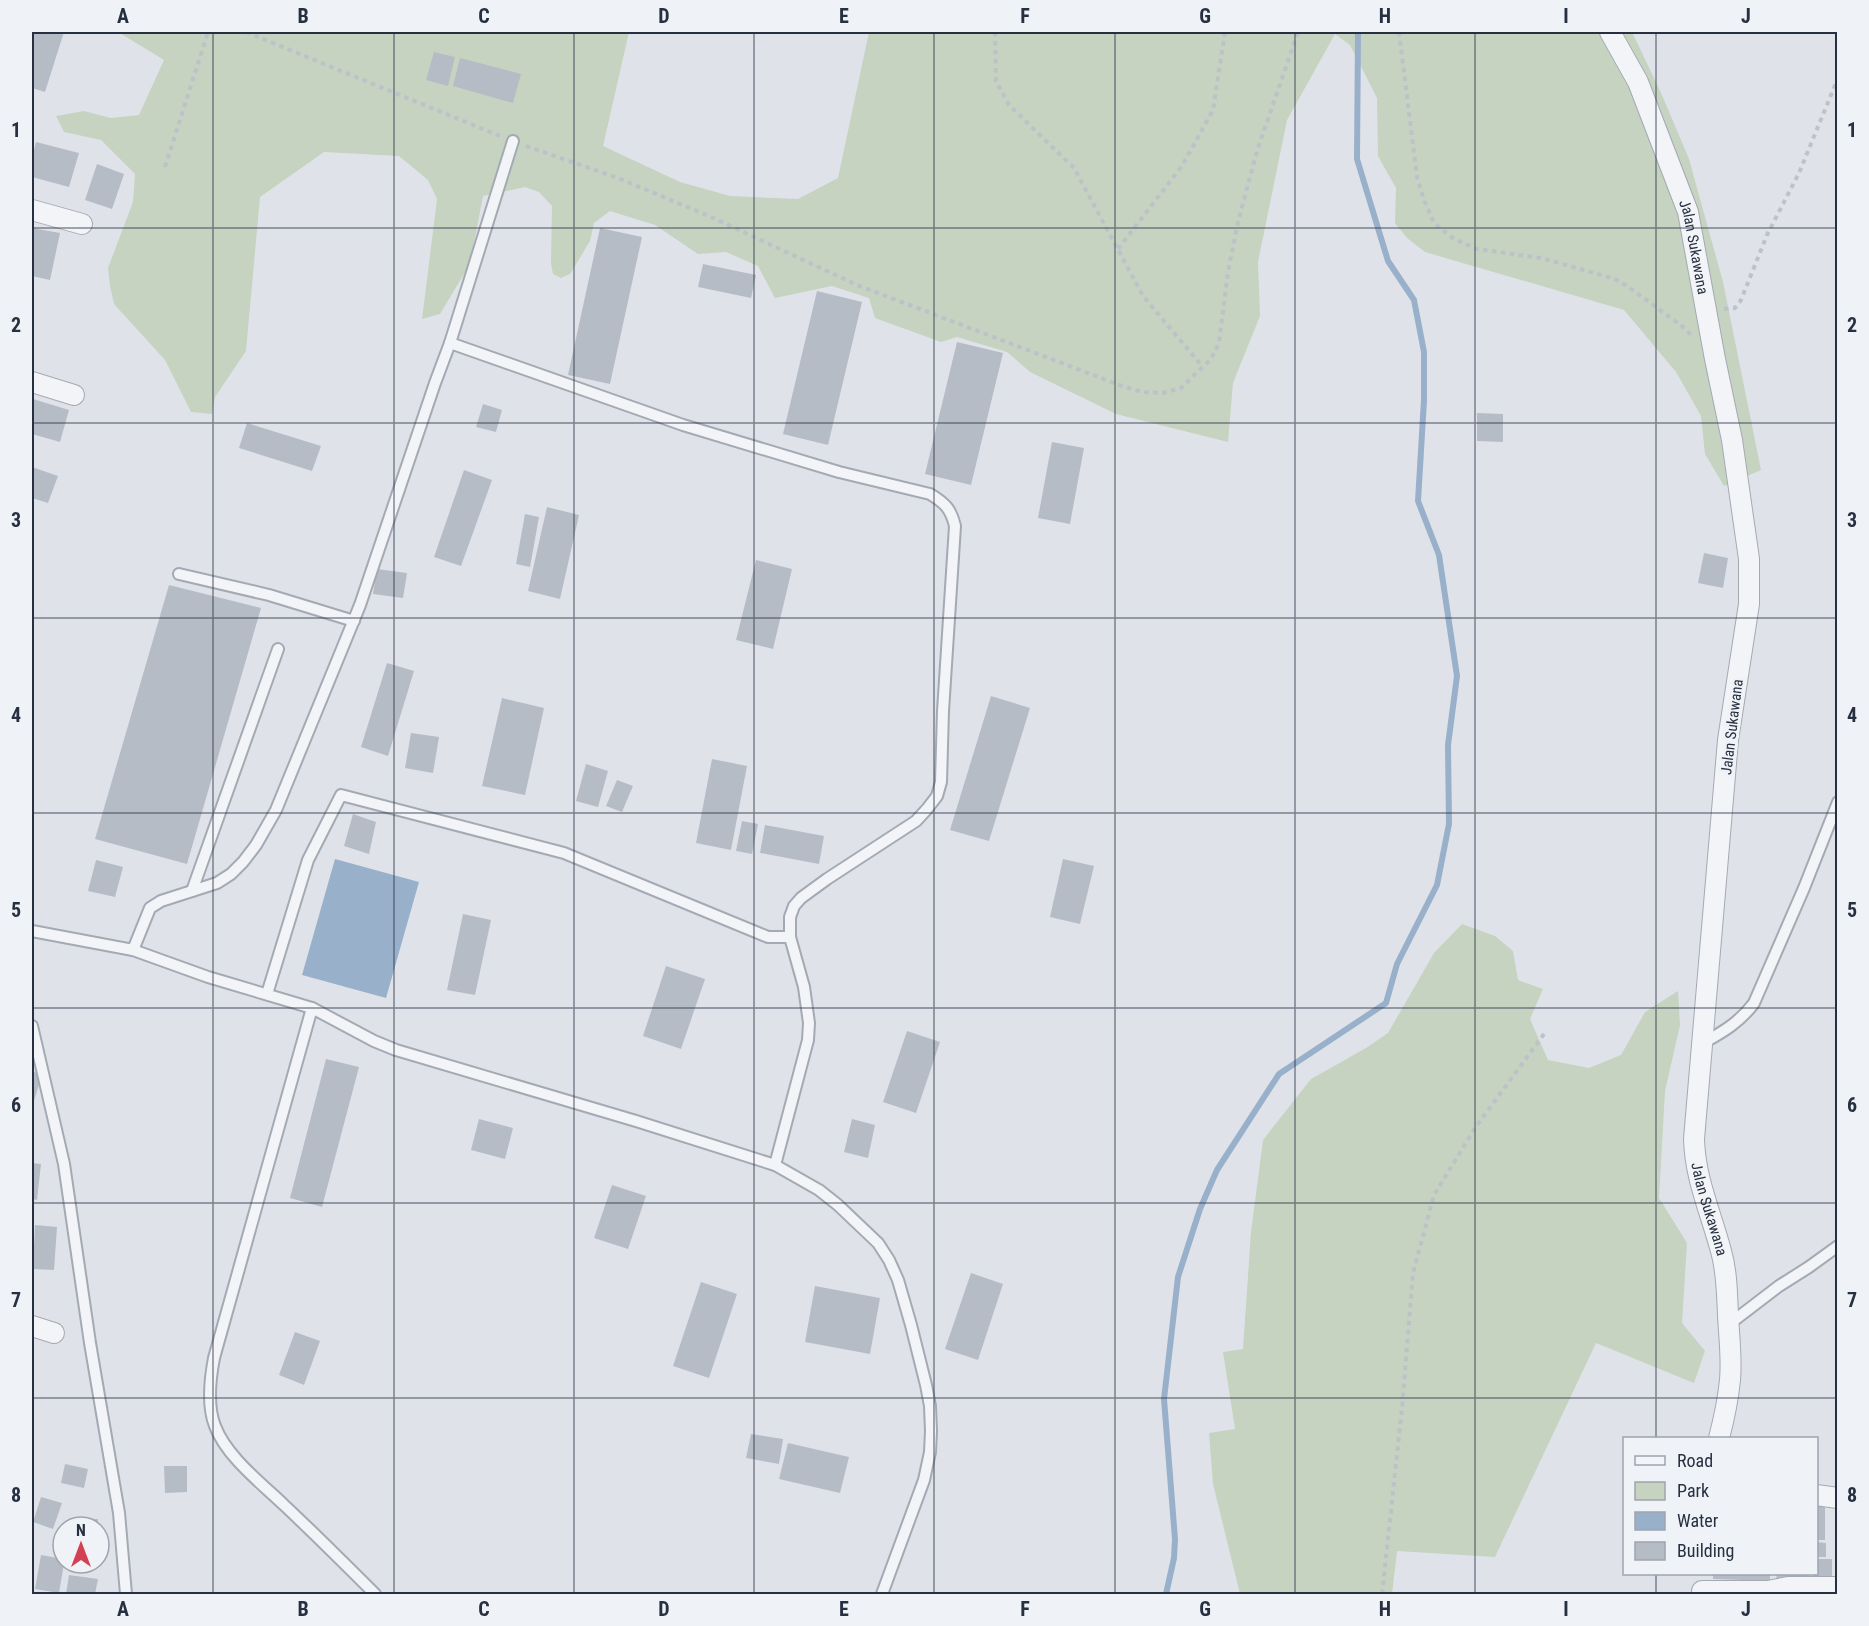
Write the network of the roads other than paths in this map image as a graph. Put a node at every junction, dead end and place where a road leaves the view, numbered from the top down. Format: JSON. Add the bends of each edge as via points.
{"nodes":[{"id":1,"x":1610,"y":32,"type":"edge"},
{"id":2,"x":513,"y":141,"type":"road end"},
{"id":3,"x":32,"y":210,"type":"edge"},
{"id":4,"x":82,"y":224,"type":"dead end"},
{"id":5,"x":450,"y":343,"type":"junction"},
{"id":6,"x":32,"y":382,"type":"edge"},
{"id":7,"x":74,"y":395,"type":"dead end"},
{"id":8,"x":179,"y":574,"type":"dead end"},
{"id":9,"x":354,"y":621,"type":"junction"},
{"id":10,"x":278,"y":649,"type":"dead end"},
{"id":11,"x":1838,"y":802,"type":"edge"},
{"id":12,"x":192,"y":891,"type":"junction"},
{"id":13,"x":32,"y":931,"type":"edge"},
{"id":14,"x":790,"y":938,"type":"junction"},
{"id":15,"x":133,"y":950,"type":"junction"},
{"id":16,"x":267,"y":994,"type":"junction"},
{"id":17,"x":312,"y":1008,"type":"junction"},
{"id":18,"x":32,"y":1026,"type":"edge"},
{"id":19,"x":1703,"y":1043,"type":"junction"},
{"id":20,"x":774,"y":1165,"type":"junction"},
{"id":21,"x":1838,"y":1246,"type":"edge"},
{"id":22,"x":1728,"y":1325,"type":"junction"},
{"id":23,"x":32,"y":1326,"type":"edge"},
{"id":24,"x":54,"y":1333,"type":"dead end"},
{"id":25,"x":1719,"y":1437,"type":"edge"},
{"id":26,"x":1818,"y":1495,"type":"edge"},
{"id":27,"x":1838,"y":1498,"type":"edge"},
{"id":28,"x":1702,"y":1586,"type":"edge"},
{"id":29,"x":1838,"y":1587,"type":"edge"},
{"id":30,"x":126,"y":1594,"type":"edge"},
{"id":31,"x":375,"y":1594,"type":"edge"},
{"id":32,"x":882,"y":1594,"type":"edge"}],
"edges":[{"from":1,"to":19,"type":"street","name":"Jalan Sukawana","via":[[1638,82],[1688,212],[1732,440],[1749,559],[1746,630],[1728,740]]},
{"from":2,"to":5,"type":"lane"},
{"from":3,"to":4,"type":"street"},
{"from":5,"to":9,"type":"lane"},
{"from":5,"to":14,"type":"lane","via":[[683,425],[839,472],[930,494],[951,512],[955,526],[942,767],[937,796],[916,821],[801,898],[790,917]]},
{"from":6,"to":7,"type":"street"},
{"from":8,"to":9,"type":"lane","via":[[269,595]]},
{"from":9,"to":12,"type":"lane","via":[[276,810],[261,837],[231,874]]},
{"from":10,"to":12,"type":"lane"},
{"from":11,"to":19,"type":"lane","via":[[1754,1003],[1729,1028]]},
{"from":12,"to":15,"type":"lane","via":[[150,908]]},
{"from":13,"to":15,"type":"lane"},
{"from":14,"to":16,"type":"lane","via":[[768,938],[564,853],[341,795],[308,860]]},
{"from":14,"to":20,"type":"lane","via":[[809,1023],[804,1057]]},
{"from":15,"to":16,"type":"lane"},
{"from":16,"to":17,"type":"lane"},
{"from":17,"to":20,"type":"lane","via":[[390,1048]]},
{"from":17,"to":31,"type":"lane","via":[[214,1358],[211,1402],[214,1423],[228,1448]]},
{"from":18,"to":30,"type":"lane","via":[[63,1164],[119,1513]]},
{"from":19,"to":22,"type":"street","name":"Jalan Sukawana","via":[[1694,1156],[1722,1253]]},
{"from":20,"to":32,"type":"lane","via":[[825,1195],[878,1243],[898,1280],[919,1355],[930,1406],[930,1452],[924,1480]]},
{"from":21,"to":22,"type":"lane"},
{"from":22,"to":25,"type":"street","name":"Jalan Sukawana","via":[[1730,1378]]},
{"from":23,"to":24,"type":"street"},
{"from":26,"to":27,"type":"street"},
{"from":28,"to":29,"type":"street","via":[[1768,1591]]}]}
